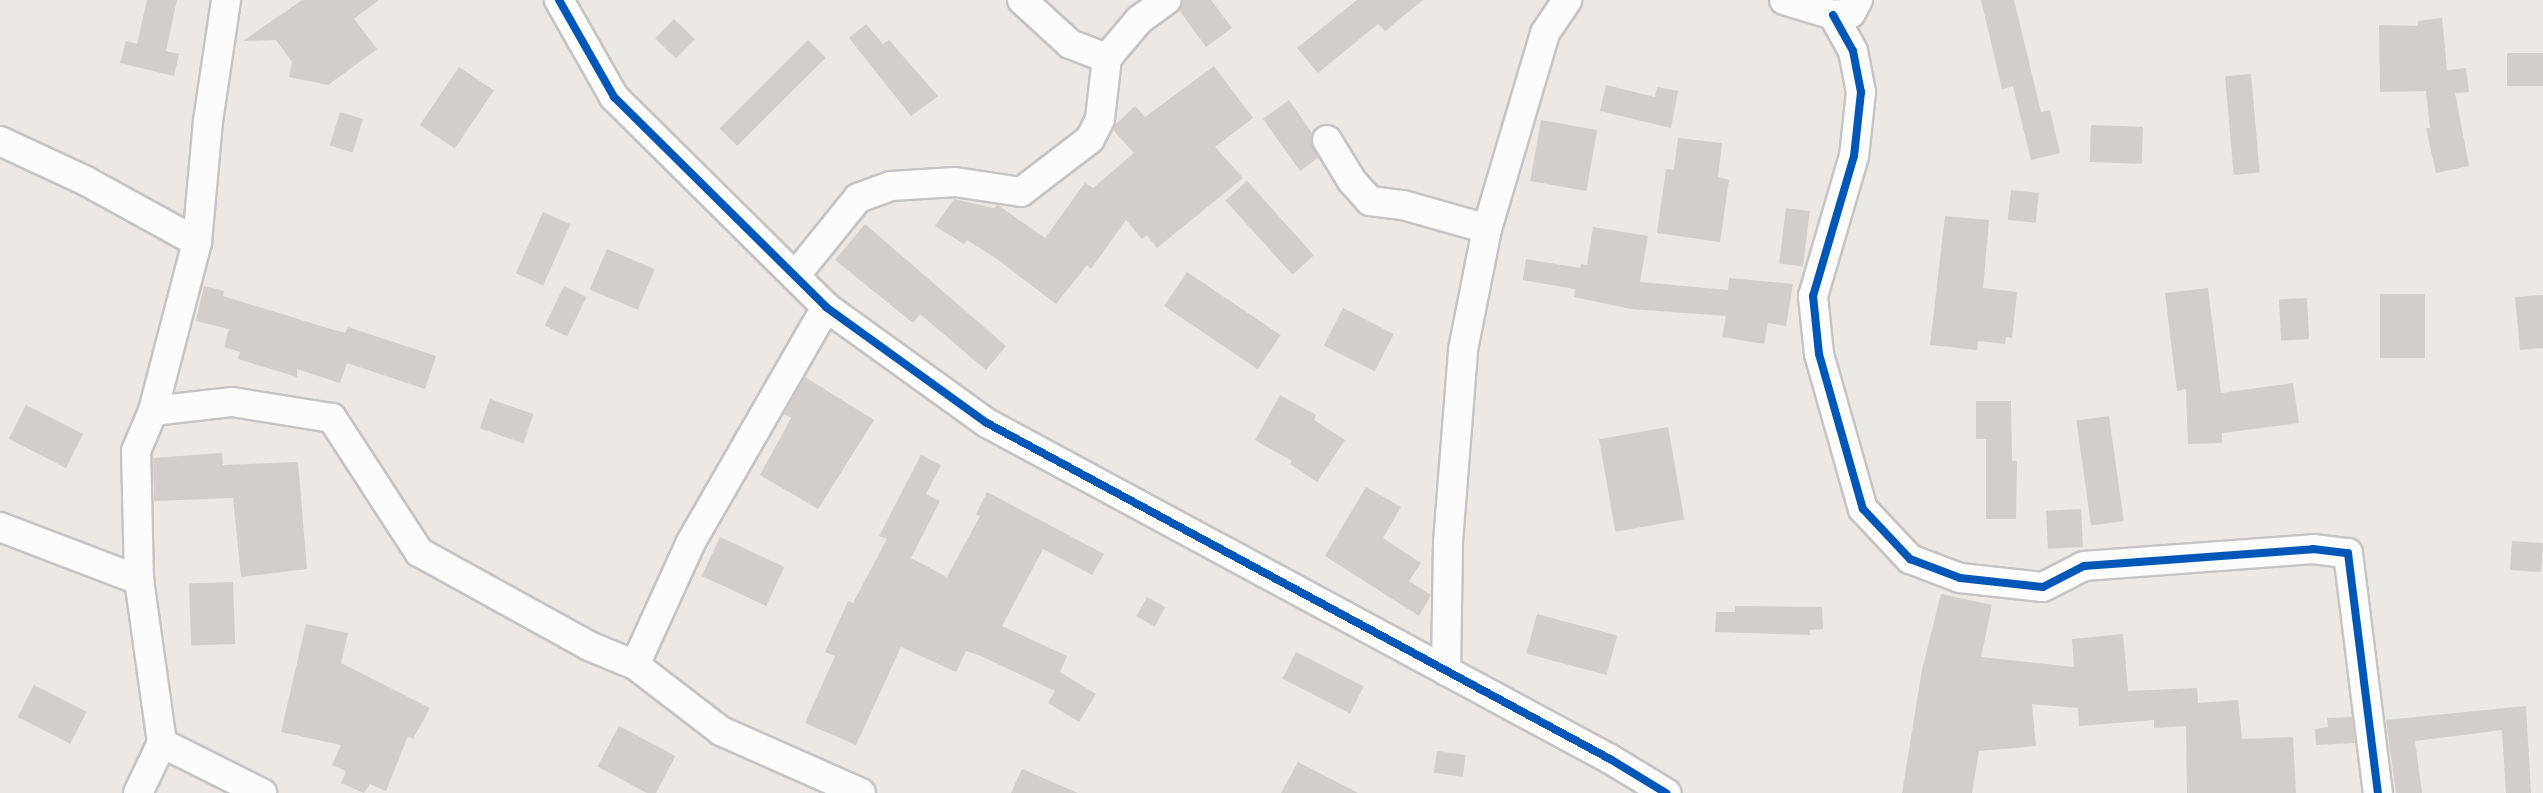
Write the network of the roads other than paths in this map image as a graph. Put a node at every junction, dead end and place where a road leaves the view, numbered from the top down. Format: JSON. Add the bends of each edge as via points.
{"nodes":[{"id":1,"x":226,"y":0,"type":"edge"},
{"id":2,"x":559,"y":0,"type":"edge"},
{"id":3,"x":1022,"y":0,"type":"edge"},
{"id":4,"x":1167,"y":0,"type":"edge"},
{"id":5,"x":1567,"y":0,"type":"edge"},
{"id":6,"x":1784,"y":0,"type":"edge"},
{"id":7,"x":1858,"y":0,"type":"edge"},
{"id":8,"x":1833,"y":15,"type":"junction"},
{"id":9,"x":1107,"y":58,"type":"junction"},
{"id":10,"x":1327,"y":140,"type":"dead end"},
{"id":11,"x":0,"y":141,"type":"edge"},
{"id":12,"x":1487,"y":229,"type":"junction"},
{"id":13,"x":197,"y":242,"type":"junction"},
{"id":14,"x":795,"y":276,"type":"junction"},
{"id":15,"x":826,"y":307,"type":"junction"},
{"id":16,"x":153,"y":411,"type":"junction"},
{"id":17,"x":0,"y":527,"type":"edge"},
{"id":18,"x":139,"y":580,"type":"junction"},
{"id":19,"x":634,"y":665,"type":"junction"},
{"id":20,"x":1446,"y":671,"type":"junction"},
{"id":21,"x":162,"y":743,"type":"junction"},
{"id":22,"x":138,"y":793,"type":"edge"},
{"id":23,"x":262,"y":793,"type":"edge"},
{"id":24,"x":861,"y":793,"type":"edge"},
{"id":25,"x":1666,"y":793,"type":"edge"},
{"id":26,"x":2378,"y":793,"type":"edge"}],
"edges":[{"from":1,"to":13,"type":"street","via":[[208,121]]},
{"from":2,"to":14,"type":"street","via":[[614,97]]},
{"from":3,"to":9,"type":"street","via":[[1070,44]]},
{"from":4,"to":9,"type":"street","via":[[1139,21]]},
{"from":5,"to":12,"type":"street","via":[[1545,33]]},
{"from":6,"to":8,"type":"street"},
{"from":7,"to":8,"type":"street","via":[[1851,13]]},
{"from":8,"to":26,"type":"street","via":[[1853,51],[1860,92],[1854,156],[1813,296],[1819,354],[1863,509],[1910,559],[1960,578],[2043,587],[2084,566],[2313,549],[2348,554]]},
{"from":9,"to":14,"type":"street","via":[[1100,119],[1090,139],[1021,192],[955,182],[891,186],[858,198]]},
{"from":10,"to":12,"type":"street","via":[[1352,181],[1370,201],[1403,205]]},
{"from":11,"to":13,"type":"street","via":[[86,181]]},
{"from":12,"to":20,"type":"street","via":[[1463,350],[1448,542]]},
{"from":13,"to":16,"type":"street"},
{"from":14,"to":15,"type":"street"},
{"from":15,"to":19,"type":"street","via":[[691,542]]},
{"from":15,"to":20,"type":"street","via":[[987,423]]},
{"from":16,"to":18,"type":"street","via":[[136,451]]},
{"from":16,"to":19,"type":"street","via":[[232,402],[332,418],[419,552],[530,615]]},
{"from":17,"to":18,"type":"street"},
{"from":18,"to":21,"type":"street"},
{"from":19,"to":24,"type":"street","via":[[721,731]]},
{"from":20,"to":25,"type":"street"},
{"from":21,"to":22,"type":"street"},
{"from":21,"to":23,"type":"street"}]}
